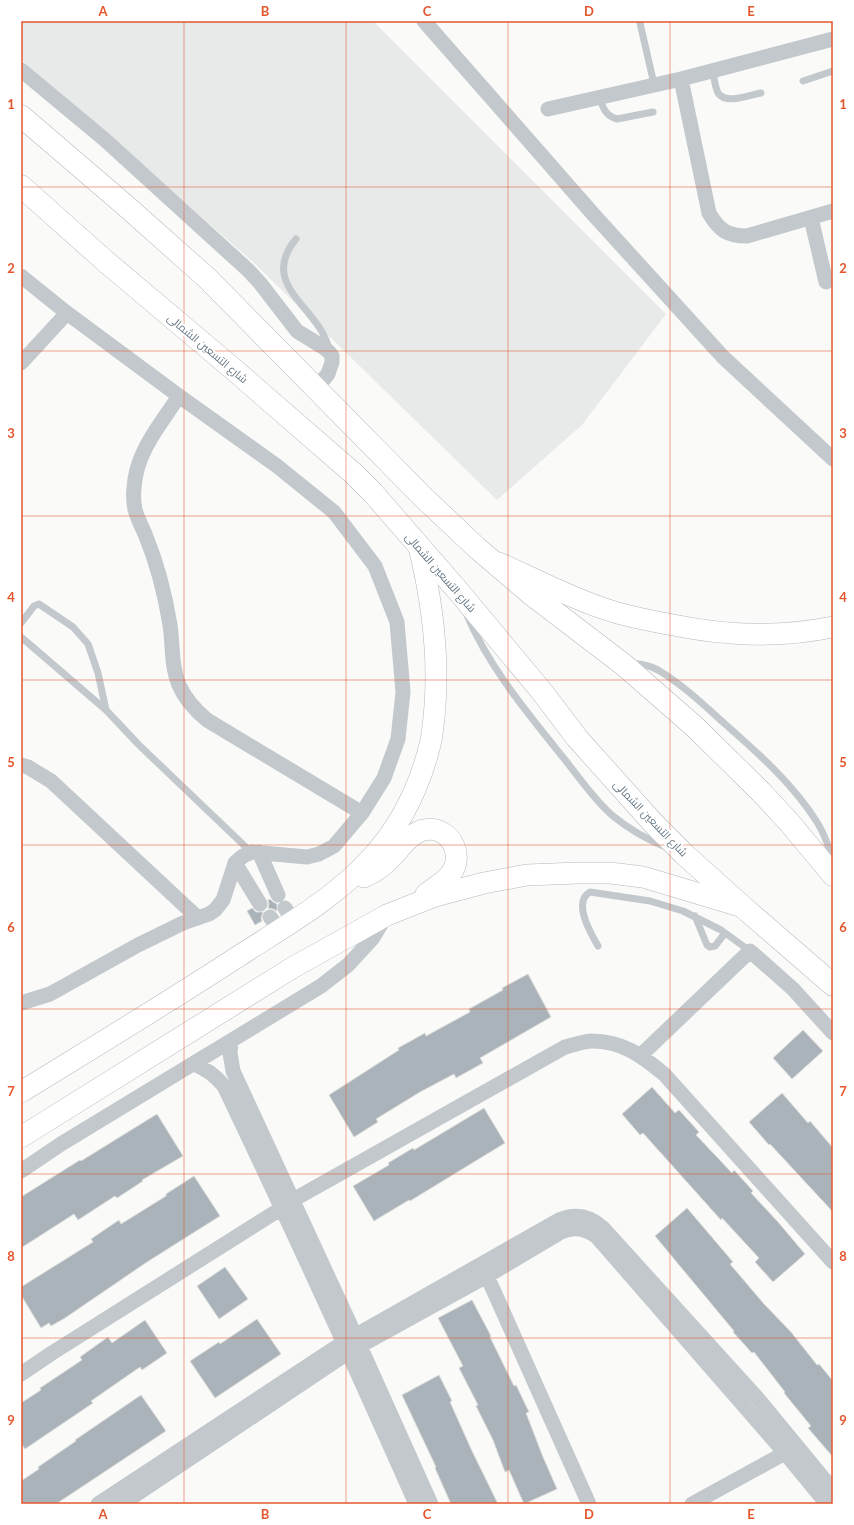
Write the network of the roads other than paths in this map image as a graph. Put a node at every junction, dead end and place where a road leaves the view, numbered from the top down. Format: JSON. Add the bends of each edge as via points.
{"nodes":[{"id":1,"x":424,"y":21,"type":"edge"},
{"id":2,"x":640,"y":23,"type":"dead end"},
{"id":3,"x":833,"y":39,"type":"edge"},
{"id":4,"x":21,"y":70,"type":"edge"},
{"id":5,"x":712,"y":71,"type":"junction"},
{"id":6,"x":833,"y":71,"type":"edge"},
{"id":7,"x":681,"y":79,"type":"junction"},
{"id":8,"x":803,"y":81,"type":"dead end"},
{"id":9,"x":654,"y":84,"type":"junction"},
{"id":10,"x":760,"y":93,"type":"dead end"},
{"id":11,"x":599,"y":97,"type":"junction"},
{"id":12,"x":548,"y":109,"type":"dead end"},
{"id":13,"x":653,"y":112,"type":"dead end"},
{"id":14,"x":21,"y":116,"type":"edge"},
{"id":15,"x":21,"y":186,"type":"edge"},
{"id":16,"x":833,"y":211,"type":"edge"},
{"id":17,"x":811,"y":218,"type":"junction"},
{"id":18,"x":296,"y":239,"type":"dead end"},
{"id":19,"x":21,"y":276,"type":"edge"},
{"id":20,"x":826,"y":282,"type":"dead end"},
{"id":21,"x":67,"y":313,"type":"junction"},
{"id":22,"x":329,"y":352,"type":"junction"},
{"id":23,"x":21,"y":363,"type":"edge"},
{"id":24,"x":316,"y":388,"type":"junction"},
{"id":25,"x":179,"y":396,"type":"junction"},
{"id":26,"x":833,"y":459,"type":"edge"},
{"id":27,"x":419,"y":547,"type":"junction"},
{"id":28,"x":488,"y":558,"type":"junction"},
{"id":29,"x":21,"y":623,"type":"edge"},
{"id":30,"x":833,"y":627,"type":"edge"},
{"id":31,"x":21,"y":637,"type":"edge"},
{"id":32,"x":624,"y":665,"type":"junction"},
{"id":33,"x":106,"y":710,"type":"junction"},
{"id":34,"x":21,"y":765,"type":"edge"},
{"id":35,"x":362,"y":814,"type":"junction"},
{"id":36,"x":255,"y":852,"type":"junction"},
{"id":37,"x":235,"y":863,"type":"junction"},
{"id":38,"x":833,"y":864,"type":"edge"},
{"id":39,"x":833,"y":875,"type":"edge"},
{"id":40,"x":344,"y":884,"type":"junction"},
{"id":41,"x":278,"y":894,"type":"dead end"},
{"id":42,"x":260,"y":904,"type":"dead end"},
{"id":43,"x":411,"y":905,"type":"junction"},
{"id":44,"x":743,"y":907,"type":"junction"},
{"id":45,"x":387,"y":915,"type":"junction"},
{"id":46,"x":695,"y":916,"type":"junction"},
{"id":47,"x":198,"y":918,"type":"junction"},
{"id":48,"x":725,"y":933,"type":"junction"},
{"id":49,"x":598,"y":946,"type":"dead end"},
{"id":50,"x":750,"y":951,"type":"junction"},
{"id":51,"x":833,"y":986,"type":"edge"},
{"id":52,"x":21,"y":1003,"type":"edge"},
{"id":53,"x":833,"y":1033,"type":"edge"},
{"id":54,"x":231,"y":1041,"type":"junction"},
{"id":55,"x":641,"y":1056,"type":"junction"},
{"id":56,"x":194,"y":1064,"type":"junction"},
{"id":57,"x":24,"y":1089,"type":"edge"},
{"id":58,"x":21,"y":1137,"type":"edge"},
{"id":59,"x":21,"y":1171,"type":"edge"},
{"id":60,"x":288,"y":1204,"type":"junction"},
{"id":61,"x":833,"y":1262,"type":"edge"},
{"id":62,"x":487,"y":1276,"type":"junction"},
{"id":63,"x":352,"y":1344,"type":"junction"},
{"id":64,"x":21,"y":1374,"type":"edge"},
{"id":65,"x":785,"y":1453,"type":"junction"},
{"id":66,"x":833,"y":1490,"type":"edge"},
{"id":67,"x":98,"y":1504,"type":"edge"},
{"id":68,"x":122,"y":1504,"type":"edge"},
{"id":69,"x":416,"y":1504,"type":"edge"},
{"id":70,"x":431,"y":1504,"type":"edge"},
{"id":71,"x":589,"y":1504,"type":"edge"},
{"id":72,"x":692,"y":1504,"type":"edge"},
{"id":73,"x":827,"y":1504,"type":"edge"}],
"edges":[{"from":1,"to":26,"type":"street","via":[[593,214],[723,357]]},
{"from":2,"to":9,"type":"lane"},
{"from":3,"to":5,"type":"street"},
{"from":4,"to":22,"type":"street","via":[[104,139],[248,270],[297,331]]},
{"from":5,"to":7,"type":"street"},
{"from":5,"to":10,"type":"lane","via":[[719,93],[725,98]]},
{"from":6,"to":8,"type":"lane"},
{"from":7,"to":9,"type":"street"},
{"from":7,"to":17,"type":"street","via":[[709,213],[715,223],[735,236],[747,236]]},
{"from":9,"to":11,"type":"street"},
{"from":11,"to":12,"type":"street"},
{"from":11,"to":13,"type":"lane","via":[[606,114],[611,118]]},
{"from":14,"to":24,"type":"main road","via":[[207,278]]},
{"from":15,"to":27,"type":"main road","name":"شارع التسعين الشمالى","via":[[354,474]]},
{"from":16,"to":17,"type":"street"},
{"from":17,"to":20,"type":"street"},
{"from":18,"to":22,"type":"lane","via":[[285,256],[283,264],[286,279],[298,300],[326,337]]},
{"from":19,"to":21,"type":"street"},
{"from":21,"to":23,"type":"street"},
{"from":21,"to":25,"type":"street"},
{"from":22,"to":24,"type":"street","via":[[331,368]]},
{"from":24,"to":28,"type":"main road","via":[[450,524]]},
{"from":25,"to":35,"type":"street","via":[[277,466],[334,512],[374,566],[397,622],[404,692],[398,739],[384,778]]},
{"from":25,"to":35,"type":"street","via":[[144,450],[135,475],[133,500],[134,512],[150,547],[160,580],[179,685],[191,705],[206,720]]},
{"from":27,"to":40,"type":"main road","via":[[429,592],[434,637],[436,683],[432,736],[420,778],[400,822],[371,858]]},
{"from":27,"to":44,"type":"main road","name":"شارع التسعين الشمالى","via":[[543,693],[590,753],[654,824]]},
{"from":28,"to":30,"type":"main road","via":[[589,603],[647,621],[701,631],[746,635],[792,633]]},
{"from":28,"to":32,"type":"main road"},
{"from":29,"to":33,"type":"lane","via":[[34,606],[39,604],[80,633],[88,644],[98,673]]},
{"from":31,"to":33,"type":"lane"},
{"from":32,"to":38,"type":"lane","via":[[635,664],[658,670],[707,707],[748,744],[816,820],[827,841]]},
{"from":32,"to":39,"type":"main road","via":[[689,722],[761,792]]},
{"from":33,"to":36,"type":"lane","via":[[139,745]]},
{"from":34,"to":47,"type":"street","via":[[51,782]]},
{"from":35,"to":36,"type":"street","via":[[334,846],[319,854],[307,857]]},
{"from":36,"to":37,"type":"street","via":[[242,856]]},
{"from":36,"to":41,"type":"street"},
{"from":37,"to":42,"type":"street"},
{"from":37,"to":47,"type":"street","via":[[220,905],[209,914]]},
{"from":40,"to":43,"type":"main road","via":[[377,870],[417,832],[430,829],[442,832],[455,847],[455,866],[448,877]]},
{"from":40,"to":57,"type":"main road","via":[[315,908],[282,919],[184,992]]},
{"from":43,"to":44,"type":"main road","via":[[459,889],[527,875],[610,873],[643,877]]},
{"from":43,"to":45,"type":"main road"},
{"from":44,"to":51,"type":"main road","name":"شارع التسعين الشمالى"},
{"from":45,"to":54,"type":"street","via":[[372,939],[348,965],[321,986]]},
{"from":45,"to":58,"type":"main road","via":[[257,989]]},
{"from":46,"to":48,"type":"lane"},
{"from":46,"to":48,"type":"lane","via":[[710,947],[715,946]]},
{"from":46,"to":49,"type":"lane","via":[[650,902],[590,892],[583,900],[584,916]]},
{"from":47,"to":52,"type":"street","via":[[138,945],[50,994]]},
{"from":48,"to":50,"type":"lane"},
{"from":50,"to":53,"type":"street","via":[[793,989]]},
{"from":50,"to":55,"type":"street"},
{"from":54,"to":56,"type":"street"},
{"from":54,"to":60,"type":"street","via":[[233,1071]]},
{"from":55,"to":60,"type":"street","via":[[619,1045],[592,1041],[565,1047]]},
{"from":55,"to":61,"type":"street","via":[[664,1074]]},
{"from":56,"to":59,"type":"street"},
{"from":56,"to":60,"type":"street","via":[[216,1076],[224,1086]]},
{"from":60,"to":63,"type":"street"},
{"from":60,"to":64,"type":"street"},
{"from":62,"to":63,"type":"street"},
{"from":62,"to":65,"type":"street","via":[[566,1229],[578,1228],[593,1234]]},
{"from":62,"to":71,"type":"street"},
{"from":63,"to":66,"type":"street","via":[[560,1220],[571,1216],[591,1219],[603,1228],[759,1400]]},
{"from":63,"to":67,"type":"street"},
{"from":63,"to":68,"type":"street"},
{"from":63,"to":69,"type":"street"},
{"from":63,"to":70,"type":"street"},
{"from":65,"to":72,"type":"street"},
{"from":65,"to":73,"type":"street"}]}
